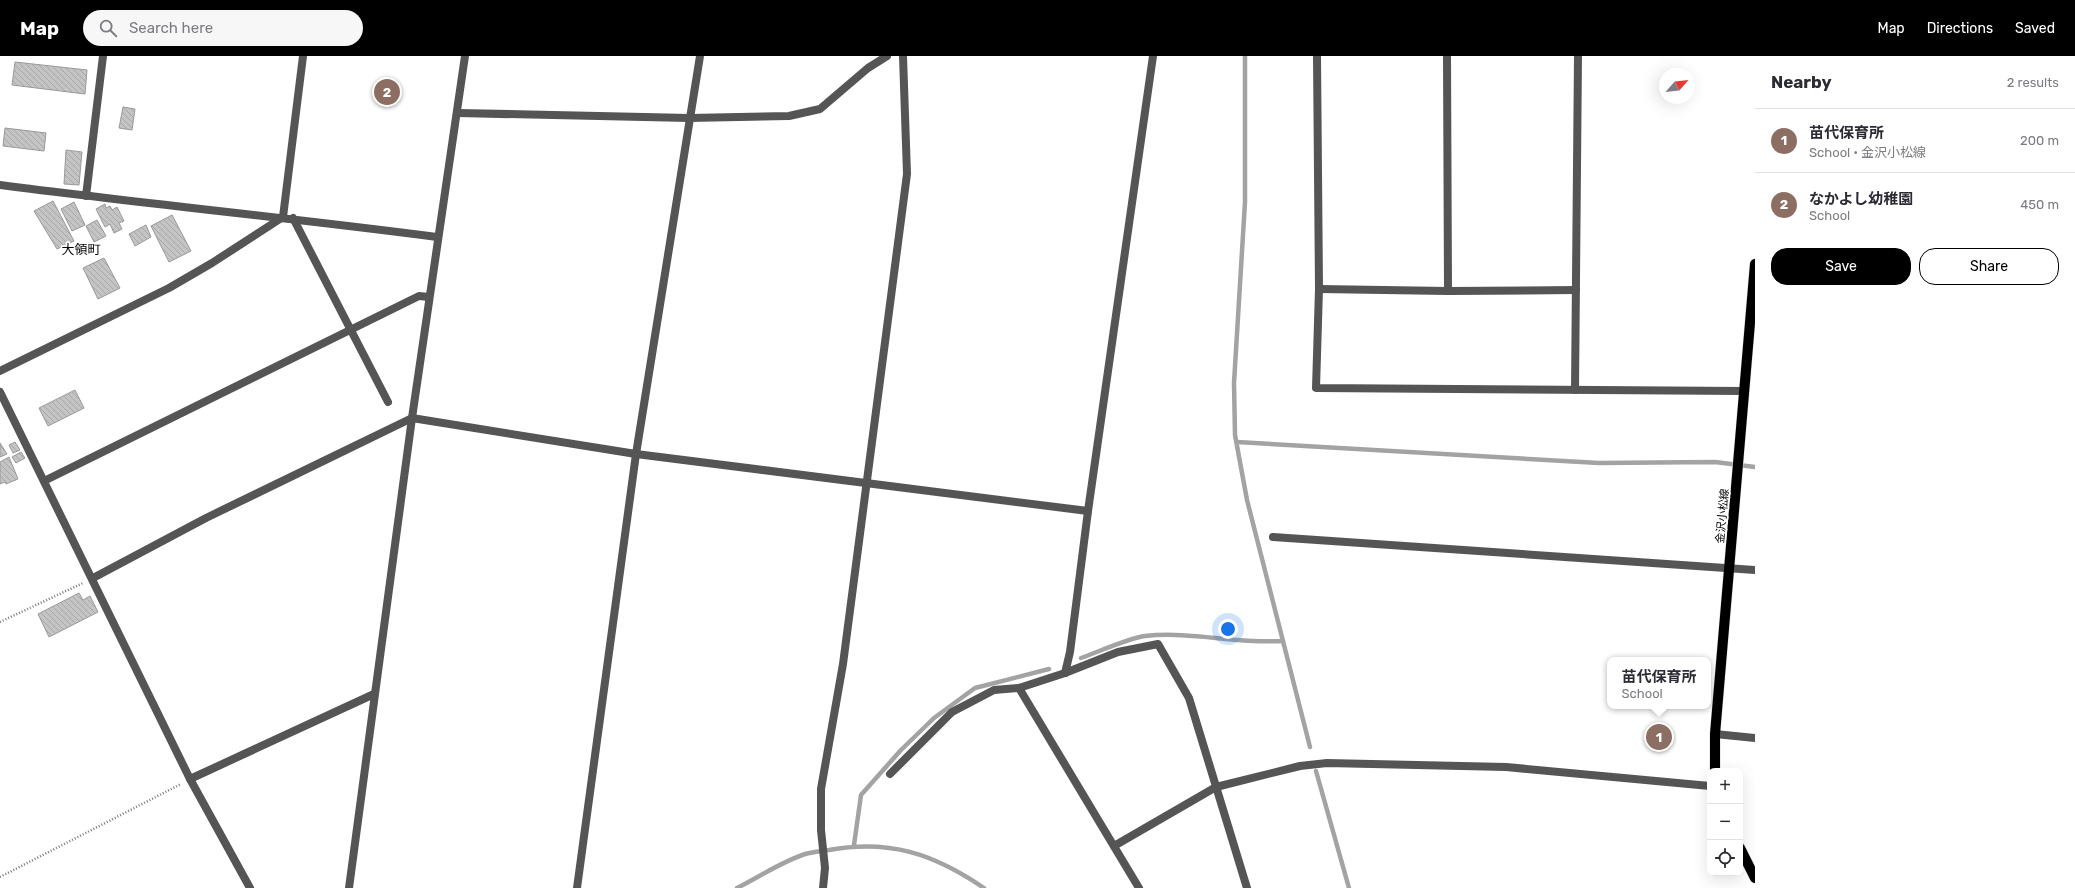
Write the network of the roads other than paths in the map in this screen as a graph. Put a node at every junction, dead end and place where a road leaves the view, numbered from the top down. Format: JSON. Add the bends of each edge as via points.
{"nodes":[{"id":1,"x":103,"y":56,"type":"edge"},
{"id":2,"x":303,"y":56,"type":"edge"},
{"id":3,"x":465,"y":56,"type":"edge"},
{"id":4,"x":700,"y":56,"type":"edge"},
{"id":5,"x":887,"y":56,"type":"edge"},
{"id":6,"x":903,"y":56,"type":"edge"},
{"id":7,"x":1153,"y":56,"type":"edge"},
{"id":8,"x":1317,"y":56,"type":"edge"},
{"id":9,"x":1447,"y":56,"type":"edge"},
{"id":10,"x":1578,"y":56,"type":"edge"},
{"id":11,"x":458,"y":113,"type":"junction"},
{"id":12,"x":689,"y":118,"type":"junction"},
{"id":13,"x":0,"y":185,"type":"edge"},
{"id":14,"x":86,"y":196,"type":"junction"},
{"id":15,"x":283,"y":217,"type":"junction"},
{"id":16,"x":293,"y":218,"type":"junction"},
{"id":17,"x":437,"y":237,"type":"junction"},
{"id":18,"x":1755,"y":264,"type":"edge"},
{"id":19,"x":1319,"y":289,"type":"junction"},
{"id":20,"x":1576,"y":290,"type":"junction"},
{"id":21,"x":1448,"y":291,"type":"junction"},
{"id":22,"x":429,"y":297,"type":"junction"},
{"id":23,"x":350,"y":330,"type":"junction"},
{"id":24,"x":0,"y":371,"type":"edge"},
{"id":25,"x":1575,"y":390,"type":"junction"},
{"id":26,"x":1743,"y":391,"type":"junction"},
{"id":27,"x":0,"y":392,"type":"edge"},
{"id":28,"x":388,"y":402,"type":"dead end"},
{"id":29,"x":412,"y":418,"type":"junction"},
{"id":30,"x":636,"y":454,"type":"junction"},
{"id":31,"x":44,"y":481,"type":"junction"},
{"id":32,"x":867,"y":484,"type":"junction"},
{"id":33,"x":1088,"y":511,"type":"junction"},
{"id":34,"x":1273,"y":537,"type":"dead end"},
{"id":35,"x":1729,"y":568,"type":"junction"},
{"id":36,"x":1755,"y":570,"type":"edge"},
{"id":37,"x":93,"y":578,"type":"junction"},
{"id":38,"x":1065,"y":673,"type":"junction"},
{"id":39,"x":1019,"y":688,"type":"junction"},
{"id":40,"x":374,"y":694,"type":"junction"},
{"id":41,"x":1716,"y":734,"type":"junction"},
{"id":42,"x":1755,"y":738,"type":"edge"},
{"id":43,"x":1715,"y":768,"type":"edge"},
{"id":44,"x":890,"y":774,"type":"dead end"},
{"id":45,"x":190,"y":779,"type":"junction"},
{"id":46,"x":1707,"y":786,"type":"edge"},
{"id":47,"x":1216,"y":787,"type":"junction"},
{"id":48,"x":1114,"y":846,"type":"junction"},
{"id":49,"x":1743,"y":854,"type":"edge"},
{"id":50,"x":1755,"y":878,"type":"edge"},
{"id":51,"x":250,"y":888,"type":"edge"},
{"id":52,"x":349,"y":888,"type":"edge"},
{"id":53,"x":577,"y":888,"type":"edge"},
{"id":54,"x":824,"y":888,"type":"edge"},
{"id":55,"x":1139,"y":888,"type":"edge"},
{"id":56,"x":1247,"y":888,"type":"edge"}],
"edges":[{"from":1,"to":14,"type":"street"},
{"from":2,"to":15,"type":"street"},
{"from":3,"to":11,"type":"street"},
{"from":4,"to":12,"type":"street"},
{"from":5,"to":12,"type":"street","via":[[868,68],[820,110],[788,116]]},
{"from":6,"to":32,"type":"street","via":[[907,174]]},
{"from":7,"to":33,"type":"street"},
{"from":8,"to":19,"type":"street"},
{"from":9,"to":21,"type":"street"},
{"from":10,"to":20,"type":"street"},
{"from":11,"to":12,"type":"street"},
{"from":11,"to":17,"type":"street"},
{"from":12,"to":30,"type":"street"},
{"from":13,"to":14,"type":"street"},
{"from":14,"to":15,"type":"street"},
{"from":15,"to":16,"type":"street"},
{"from":15,"to":24,"type":"street","via":[[169,288]]},
{"from":16,"to":17,"type":"street"},
{"from":16,"to":23,"type":"street"},
{"from":17,"to":22,"type":"street"},
{"from":18,"to":26,"type":"main road","name":"金沢小松線"},
{"from":19,"to":21,"type":"street"},
{"from":19,"to":25,"type":"street","via":[[1316,388]]},
{"from":20,"to":21,"type":"street"},
{"from":20,"to":25,"type":"street"},
{"from":22,"to":23,"type":"street","via":[[419,296]]},
{"from":22,"to":29,"type":"street"},
{"from":23,"to":28,"type":"street"},
{"from":23,"to":31,"type":"street"},
{"from":25,"to":26,"type":"street"},
{"from":26,"to":35,"type":"main road","name":"金沢小松線"},
{"from":27,"to":31,"type":"street"},
{"from":29,"to":30,"type":"street"},
{"from":29,"to":37,"type":"street","via":[[206,518]]},
{"from":29,"to":40,"type":"street"},
{"from":30,"to":32,"type":"street"},
{"from":30,"to":53,"type":"street"},
{"from":31,"to":37,"type":"street"},
{"from":32,"to":33,"type":"street"},
{"from":32,"to":54,"type":"street","via":[[844,664],[821,789]]},
{"from":33,"to":38,"type":"street"},
{"from":34,"to":35,"type":"street"},
{"from":35,"to":36,"type":"street"},
{"from":35,"to":41,"type":"main road","name":"金沢小松線"},
{"from":37,"to":45,"type":"street"},
{"from":38,"to":39,"type":"street"},
{"from":38,"to":47,"type":"street","via":[[1118,652],[1158,644],[1189,698]]},
{"from":39,"to":44,"type":"street","via":[[994,690],[952,712]]},
{"from":39,"to":48,"type":"street"},
{"from":40,"to":45,"type":"street"},
{"from":40,"to":52,"type":"street"},
{"from":41,"to":42,"type":"street"},
{"from":41,"to":43,"type":"main road","name":"金沢小松線"},
{"from":45,"to":51,"type":"street"},
{"from":46,"to":47,"type":"street","via":[[1506,767],[1327,763],[1300,766]]},
{"from":47,"to":48,"type":"street"},
{"from":47,"to":56,"type":"street"},
{"from":48,"to":55,"type":"street"},
{"from":49,"to":50,"type":"main road"}]}
